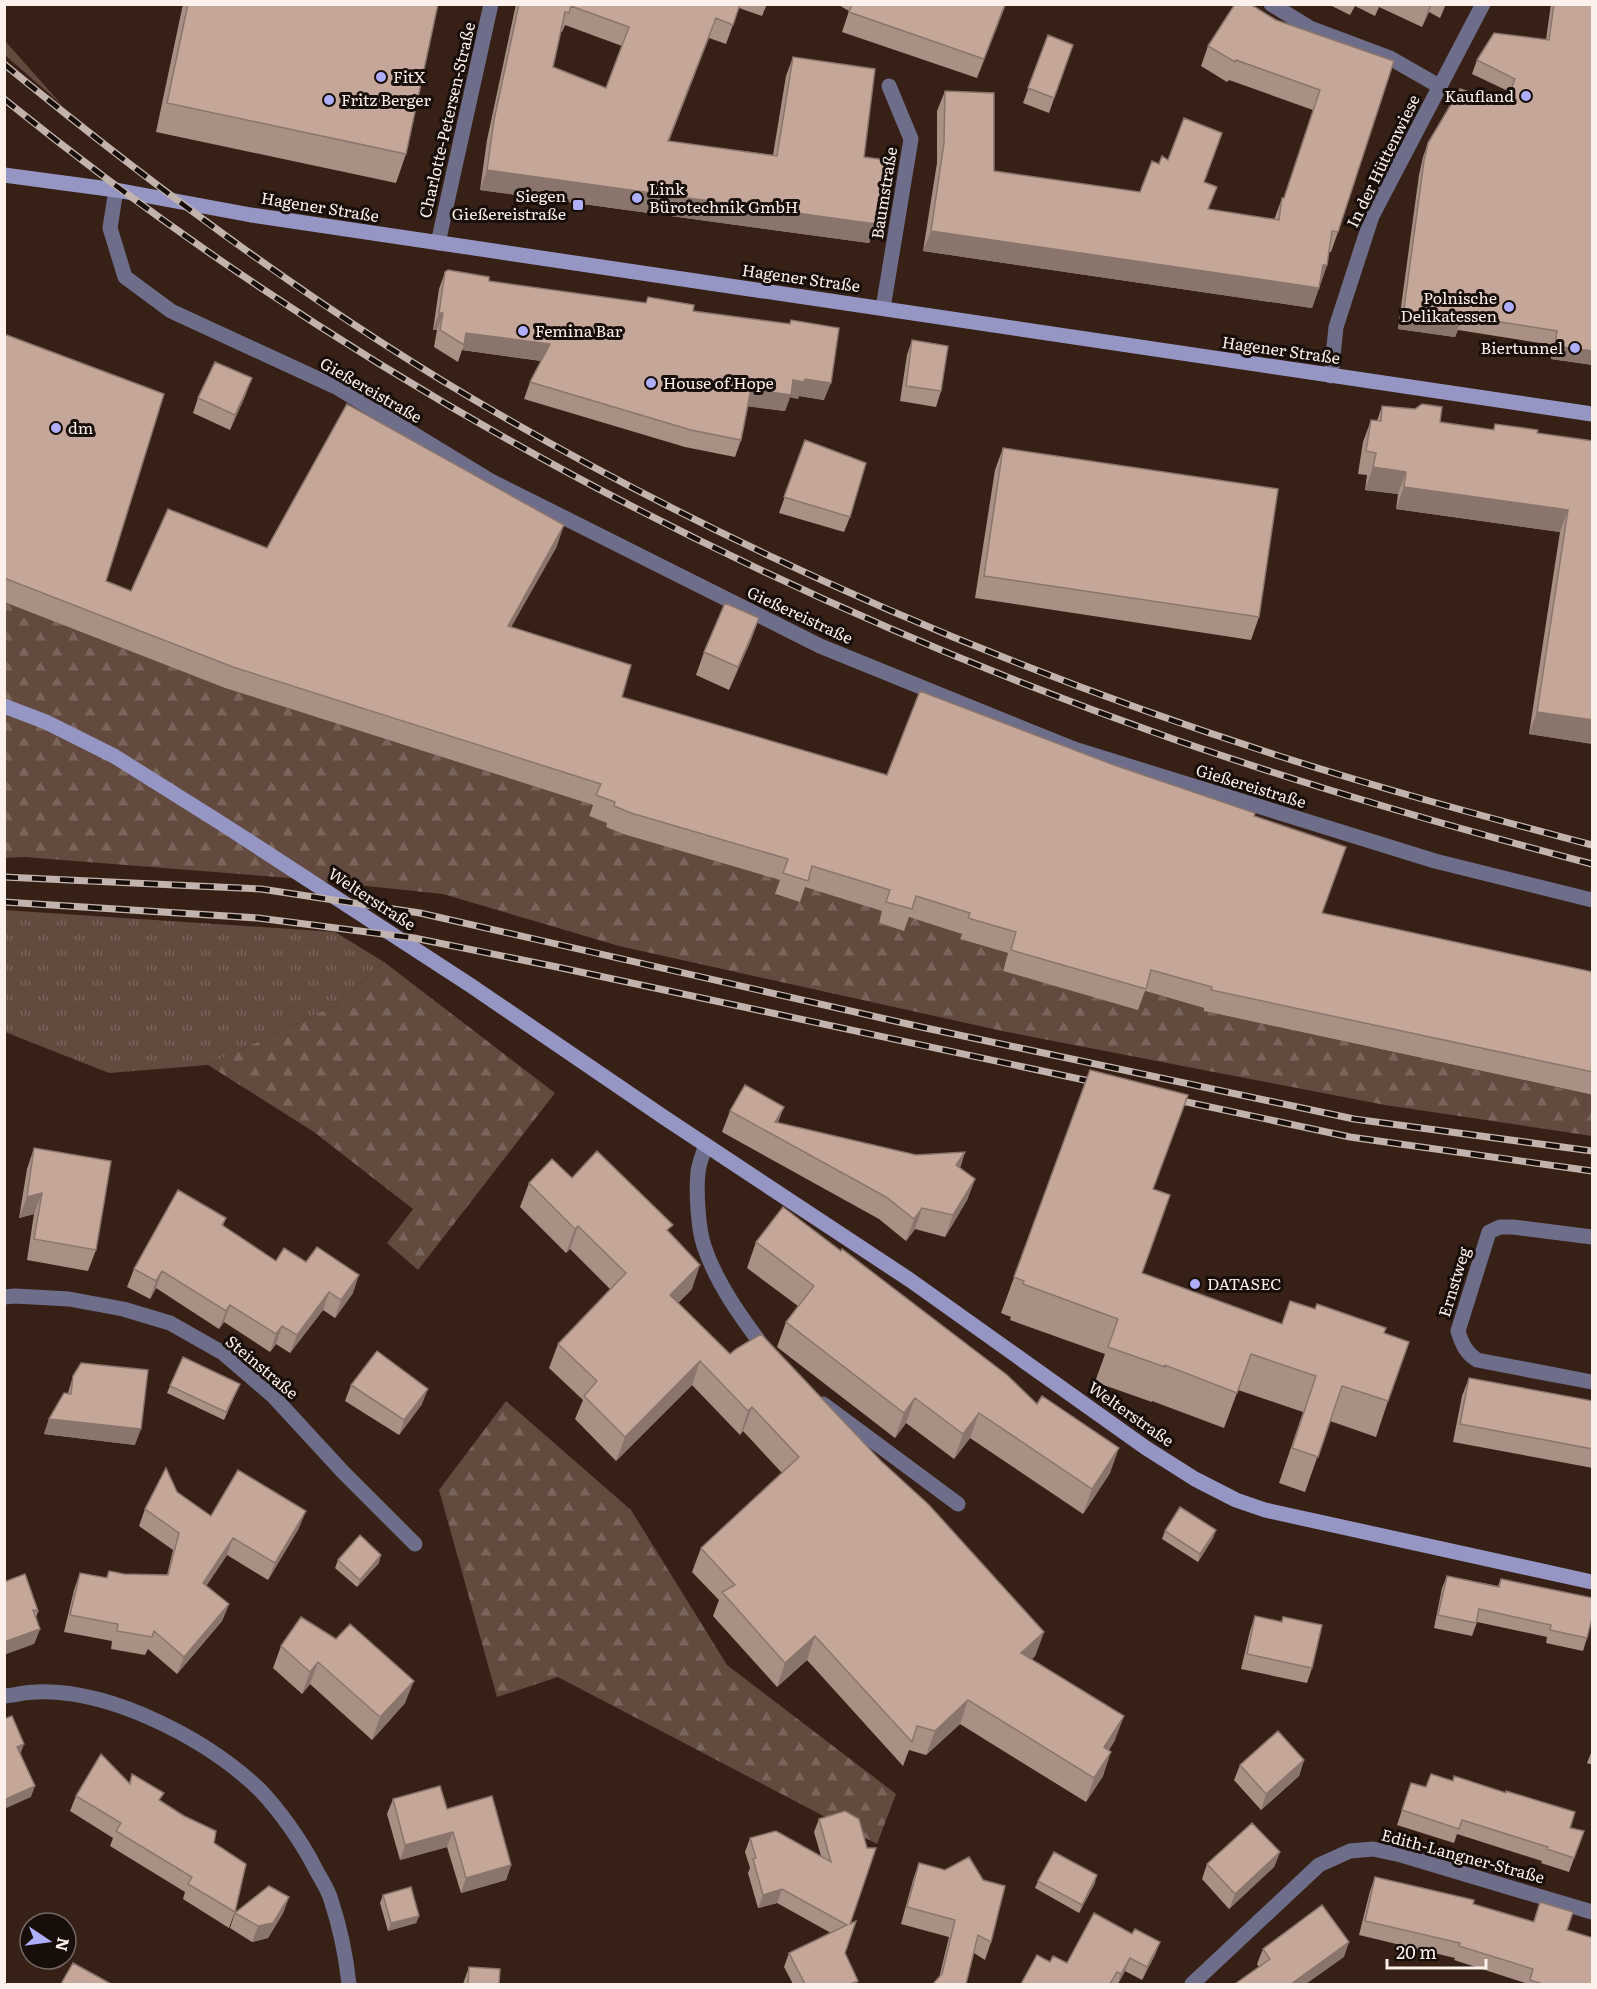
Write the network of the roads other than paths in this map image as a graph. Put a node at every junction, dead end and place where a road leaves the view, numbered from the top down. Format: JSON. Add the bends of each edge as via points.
{"nodes":[{"id":1,"x":491,"y":4,"type":"edge"},
{"id":2,"x":1271,"y":4,"type":"edge"},
{"id":3,"x":1483,"y":4,"type":"edge"},
{"id":4,"x":889,"y":86,"type":"dead end"},
{"id":5,"x":1439,"y":86,"type":"junction"},
{"id":6,"x":4,"y":175,"type":"edge"},
{"id":7,"x":116,"y":190,"type":"junction"},
{"id":8,"x":438,"y":243,"type":"junction"},
{"id":9,"x":883,"y":308,"type":"junction"},
{"id":10,"x":1331,"y":376,"type":"junction"},
{"id":11,"x":1593,"y":414,"type":"edge"},
{"id":12,"x":4,"y":706,"type":"edge"},
{"id":13,"x":1593,"y":900,"type":"edge"},
{"id":14,"x":706,"y":1145,"type":"junction"},
{"id":15,"x":1593,"y":1237,"type":"edge"},
{"id":16,"x":4,"y":1298,"type":"edge"},
{"id":17,"x":777,"y":1363,"type":"edge"},
{"id":18,"x":1593,"y":1382,"type":"edge"},
{"id":19,"x":808,"y":1393,"type":"edge"},
{"id":20,"x":958,"y":1504,"type":"dead end"},
{"id":21,"x":415,"y":1544,"type":"dead end"},
{"id":22,"x":1593,"y":1582,"type":"edge"},
{"id":23,"x":4,"y":1696,"type":"edge"},
{"id":24,"x":1593,"y":1912,"type":"edge"},
{"id":25,"x":349,"y":1984,"type":"edge"},
{"id":26,"x":1192,"y":1984,"type":"edge"}],
"edges":[{"from":1,"to":8,"type":"street","name":"Charlotte-Petersen-Straße"},
{"from":2,"to":5,"type":"street","via":[[1310,27],[1390,58]]},
{"from":3,"to":5,"type":"street","name":"In der Hüttenwiese"},
{"from":4,"to":9,"type":"street","name":"Baumstraße","via":[[911,139]]},
{"from":5,"to":10,"type":"street","name":"In der Hüttenwiese","via":[[1372,216],[1336,327]]},
{"from":6,"to":7,"type":"street","name":"Hagener Straße"},
{"from":7,"to":8,"type":"street","name":"Hagener Straße"},
{"from":7,"to":13,"type":"street","name":"Gießereistraße","via":[[110,228],[125,277],[171,311],[338,388],[489,480],[820,646],[1084,753],[1435,861]]},
{"from":8,"to":9,"type":"street","name":"Hagener Straße"},
{"from":9,"to":10,"type":"street","name":"Hagener Straße"},
{"from":10,"to":11,"type":"street","name":"Hagener Straße"},
{"from":12,"to":14,"type":"street","name":"Welterstraße","via":[[114,756],[470,985]]},
{"from":14,"to":17,"type":"street","via":[[698,1170],[697,1202],[703,1244],[746,1324]]},
{"from":14,"to":22,"type":"street","name":"Welterstraße","via":[[910,1280],[1146,1448],[1236,1500],[1289,1516]]},
{"from":15,"to":18,"type":"street","name":"Ernstweg","via":[[1513,1227],[1489,1232],[1458,1332],[1461,1344],[1477,1360]]},
{"from":16,"to":21,"type":"street","name":"Steinstraße","via":[[69,1299],[123,1309],[170,1323],[223,1353],[273,1396]]},
{"from":19,"to":20,"type":"street"},
{"from":23,"to":25,"type":"street","via":[[62,1693],[98,1698],[132,1710],[164,1724],[260,1791],[303,1845],[331,1899]]},
{"from":24,"to":26,"type":"street","name":"Edith-Langner-Straße","via":[[1401,1855],[1373,1849],[1350,1851],[1319,1865]]}]}
